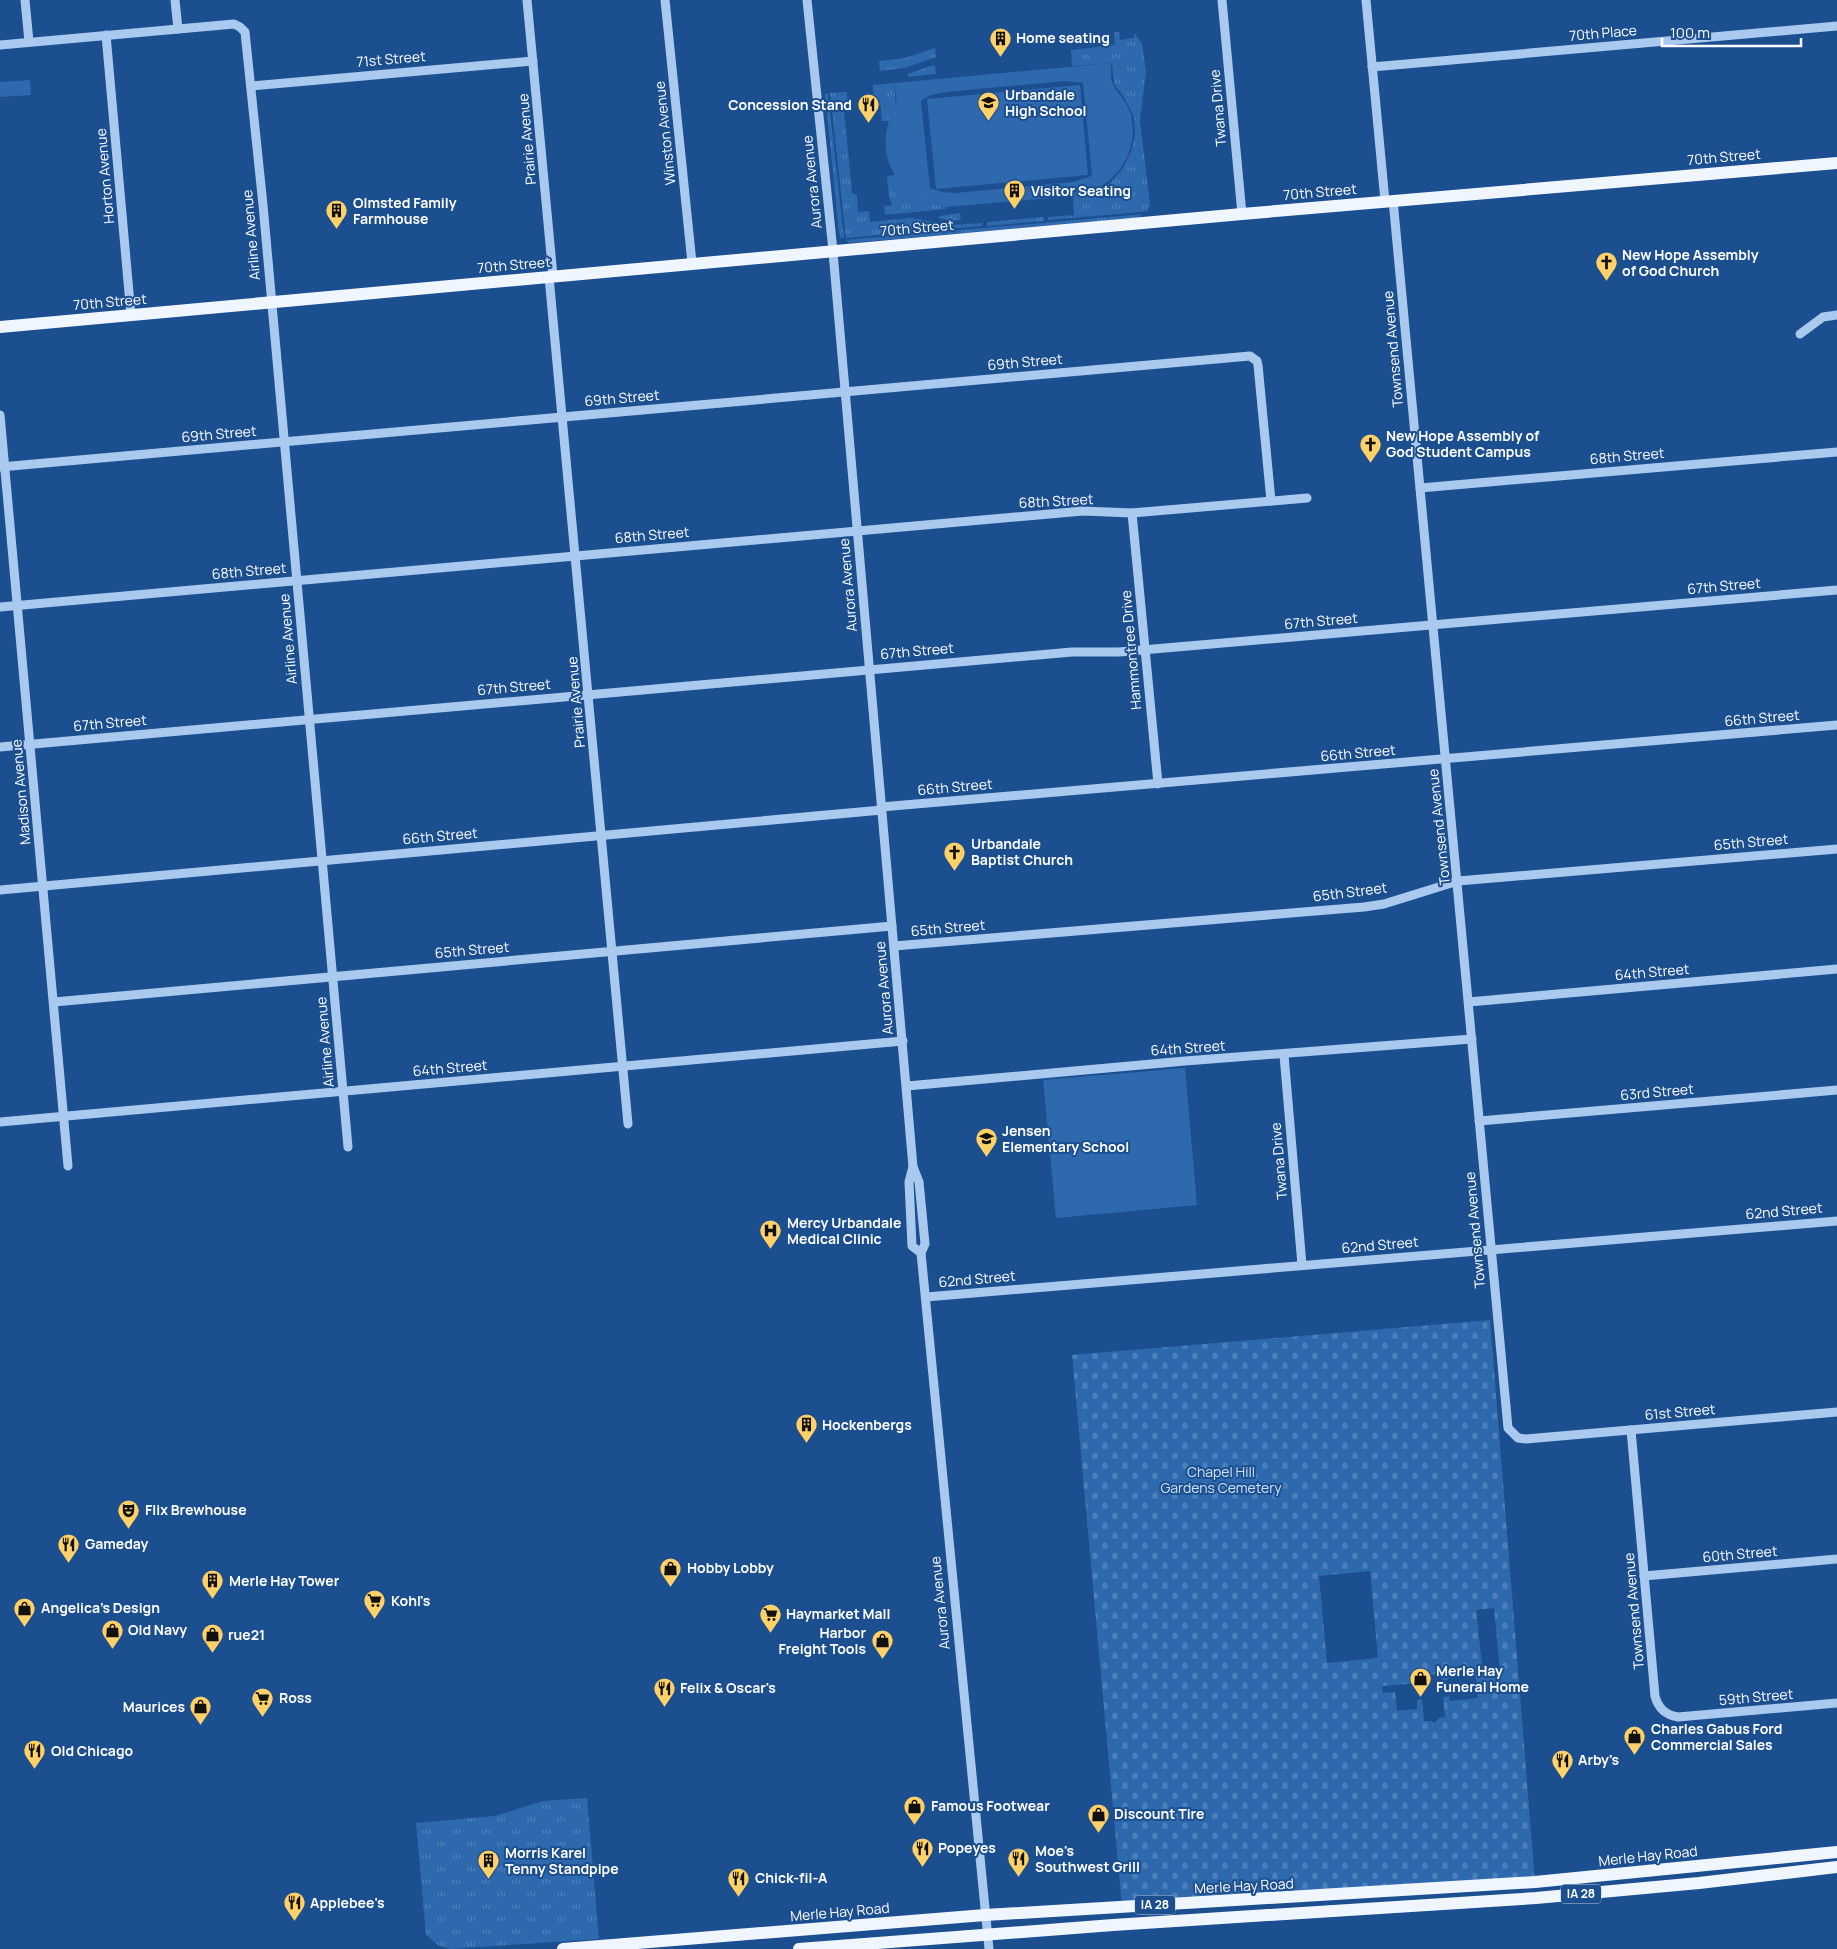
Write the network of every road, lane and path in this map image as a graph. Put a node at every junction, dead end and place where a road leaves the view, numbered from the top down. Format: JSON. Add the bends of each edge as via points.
{"nodes":[{"id":1,"x":25,"y":0,"type":"edge"},
{"id":2,"x":175,"y":0,"type":"edge"},
{"id":3,"x":527,"y":0,"type":"edge"},
{"id":4,"x":666,"y":0,"type":"edge"},
{"id":5,"x":807,"y":0,"type":"edge"},
{"id":6,"x":1222,"y":0,"type":"edge"},
{"id":7,"x":1366,"y":0,"type":"edge"},
{"id":8,"x":1837,"y":26,"type":"edge"},
{"id":9,"x":178,"y":29,"type":"junction"},
{"id":10,"x":106,"y":35,"type":"junction"},
{"id":11,"x":29,"y":42,"type":"junction"},
{"id":12,"x":0,"y":45,"type":"edge"},
{"id":13,"x":533,"y":61,"type":"junction"},
{"id":14,"x":1372,"y":67,"type":"junction"},
{"id":15,"x":251,"y":86,"type":"junction"},
{"id":16,"x":1837,"y":163,"type":"edge"},
{"id":17,"x":1389,"y":201,"type":"junction"},
{"id":18,"x":1242,"y":214,"type":"junction"},
{"id":19,"x":832,"y":251,"type":"junction"},
{"id":20,"x":692,"y":263,"type":"junction"},
{"id":21,"x":551,"y":277,"type":"junction"},
{"id":22,"x":271,"y":302,"type":"junction"},
{"id":23,"x":131,"y":315,"type":"junction"},
{"id":24,"x":1837,"y":316,"type":"edge"},
{"id":25,"x":0,"y":327,"type":"edge"},
{"id":26,"x":1800,"y":334,"type":"dead end"},
{"id":27,"x":845,"y":391,"type":"junction"},
{"id":28,"x":0,"y":416,"type":"edge"},
{"id":29,"x":563,"y":417,"type":"junction"},
{"id":30,"x":284,"y":442,"type":"junction"},
{"id":31,"x":1837,"y":452,"type":"edge"},
{"id":32,"x":2,"y":467,"type":"edge"},
{"id":33,"x":1420,"y":488,"type":"junction"},
{"id":34,"x":1308,"y":498,"type":"dead end"},
{"id":35,"x":1271,"y":502,"type":"junction"},
{"id":36,"x":1132,"y":514,"type":"junction"},
{"id":37,"x":857,"y":531,"type":"junction"},
{"id":38,"x":576,"y":556,"type":"junction"},
{"id":39,"x":296,"y":580,"type":"junction"},
{"id":40,"x":1837,"y":590,"type":"edge"},
{"id":41,"x":18,"y":605,"type":"junction"},
{"id":42,"x":0,"y":607,"type":"edge"},
{"id":43,"x":1432,"y":626,"type":"junction"},
{"id":44,"x":1145,"y":649,"type":"junction"},
{"id":45,"x":869,"y":669,"type":"junction"},
{"id":46,"x":589,"y":694,"type":"junction"},
{"id":47,"x":309,"y":719,"type":"junction"},
{"id":48,"x":1837,"y":725,"type":"edge"},
{"id":49,"x":30,"y":744,"type":"junction"},
{"id":50,"x":0,"y":747,"type":"edge"},
{"id":51,"x":1446,"y":759,"type":"junction"},
{"id":52,"x":1158,"y":784,"type":"junction"},
{"id":53,"x":882,"y":809,"type":"junction"},
{"id":54,"x":602,"y":836,"type":"junction"},
{"id":55,"x":1837,"y":849,"type":"edge"},
{"id":56,"x":322,"y":861,"type":"junction"},
{"id":57,"x":1458,"y":881,"type":"junction"},
{"id":58,"x":43,"y":886,"type":"junction"},
{"id":59,"x":0,"y":890,"type":"edge"},
{"id":60,"x":892,"y":926,"type":"junction"},
{"id":61,"x":894,"y":946,"type":"junction"},
{"id":62,"x":612,"y":951,"type":"junction"},
{"id":63,"x":1837,"y":969,"type":"edge"},
{"id":64,"x":333,"y":976,"type":"junction"},
{"id":65,"x":54,"y":1002,"type":"junction"},
{"id":66,"x":1469,"y":1002,"type":"junction"},
{"id":67,"x":1472,"y":1039,"type":"junction"},
{"id":68,"x":903,"y":1041,"type":"junction"},
{"id":69,"x":1284,"y":1055,"type":"junction"},
{"id":70,"x":623,"y":1067,"type":"junction"},
{"id":71,"x":907,"y":1086,"type":"junction"},
{"id":72,"x":1837,"y":1090,"type":"edge"},
{"id":73,"x":344,"y":1091,"type":"junction"},
{"id":74,"x":64,"y":1116,"type":"junction"},
{"id":75,"x":1480,"y":1121,"type":"junction"},
{"id":76,"x":0,"y":1122,"type":"edge"},
{"id":77,"x":628,"y":1124,"type":"dead end"},
{"id":78,"x":348,"y":1147,"type":"dead end"},
{"id":79,"x":68,"y":1166,"type":"dead end"},
{"id":80,"x":1837,"y":1221,"type":"edge"},
{"id":81,"x":1491,"y":1249,"type":"junction"},
{"id":82,"x":1302,"y":1265,"type":"junction"},
{"id":83,"x":926,"y":1297,"type":"junction"},
{"id":84,"x":1837,"y":1412,"type":"edge"},
{"id":85,"x":1631,"y":1430,"type":"junction"},
{"id":86,"x":1526,"y":1439,"type":"joint"},
{"id":87,"x":1837,"y":1559,"type":"edge"},
{"id":88,"x":1644,"y":1576,"type":"junction"},
{"id":89,"x":1837,"y":1703,"type":"edge"},
{"id":90,"x":1678,"y":1717,"type":"joint"},
{"id":91,"x":1837,"y":1852,"type":"edge"},
{"id":92,"x":1837,"y":1867,"type":"edge"},
{"id":93,"x":985,"y":1915,"type":"junction"},
{"id":94,"x":987,"y":1934,"type":"junction"},
{"id":95,"x":563,"y":1949,"type":"edge"},
{"id":96,"x":799,"y":1949,"type":"edge"},
{"id":97,"x":989,"y":1949,"type":"edge"}],
"edges":[{"from":1,"to":11,"type":"street"},
{"from":2,"to":9,"type":"street"},
{"from":3,"to":13,"type":"street","name":"Prairie Avenue"},
{"from":4,"to":20,"type":"street","name":"Winston Avenue"},
{"from":5,"to":19,"type":"street","name":"Aurora Avenue"},
{"from":6,"to":18,"type":"street","name":"Twana Drive"},
{"from":7,"to":14,"type":"street","name":"Townsend Avenue"},
{"from":8,"to":14,"type":"street","name":"70th Place"},
{"from":9,"to":10,"type":"street"},
{"from":9,"to":15,"type":"street","name":"Airline Avenue","via":[[234,24],[240,27],[245,32]]},
{"from":10,"to":11,"type":"street"},
{"from":10,"to":23,"type":"street","name":"Horton Avenue"},
{"from":11,"to":12,"type":"street"},
{"from":13,"to":15,"type":"street","name":"71st Street"},
{"from":13,"to":21,"type":"street","name":"Prairie Avenue"},
{"from":14,"to":17,"type":"street","name":"Townsend Avenue"},
{"from":15,"to":22,"type":"street","name":"Airline Avenue"},
{"from":16,"to":17,"type":"main road","name":"70th Street"},
{"from":17,"to":18,"type":"main road","name":"70th Street"},
{"from":17,"to":33,"type":"street","name":"Townsend Avenue"},
{"from":18,"to":19,"type":"main road","name":"70th Street"},
{"from":19,"to":20,"type":"main road","name":"70th Street"},
{"from":19,"to":27,"type":"street","name":"Aurora Avenue"},
{"from":20,"to":21,"type":"main road","name":"70th Street"},
{"from":21,"to":22,"type":"main road","name":"70th Street"},
{"from":21,"to":29,"type":"street","name":"Prairie Avenue"},
{"from":22,"to":23,"type":"main road","name":"70th Street"},
{"from":22,"to":30,"type":"street","name":"Airline Avenue"},
{"from":23,"to":25,"type":"main road","name":"70th Street"},
{"from":24,"to":26,"type":"street","via":[[1823,317]]},
{"from":27,"to":29,"type":"street","name":"69th Street"},
{"from":27,"to":35,"type":"street","name":"69th Street","via":[[1254,358],[1258,365]]},
{"from":27,"to":37,"type":"street","name":"Aurora Avenue"},
{"from":28,"to":32,"type":"street","name":"Madison Avenue"},
{"from":29,"to":30,"type":"street","name":"69th Street"},
{"from":29,"to":38,"type":"street","name":"Prairie Avenue"},
{"from":30,"to":32,"type":"street","name":"69th Street"},
{"from":30,"to":39,"type":"street","name":"Airline Avenue"},
{"from":31,"to":33,"type":"street","name":"68th Street"},
{"from":32,"to":41,"type":"street","name":"Madison Avenue"},
{"from":33,"to":43,"type":"street","name":"Townsend Avenue"},
{"from":34,"to":35,"type":"street","name":"68th Street"},
{"from":35,"to":36,"type":"street","name":"68th Street"},
{"from":36,"to":37,"type":"street","name":"68th Street","via":[[1083,511]]},
{"from":36,"to":44,"type":"street","name":"Hammontree Drive"},
{"from":37,"to":38,"type":"street","name":"68th Street"},
{"from":37,"to":45,"type":"street","name":"Aurora Avenue"},
{"from":38,"to":39,"type":"street","name":"68th Street"},
{"from":38,"to":46,"type":"street","name":"Prairie Avenue"},
{"from":39,"to":41,"type":"street","name":"68th Street"},
{"from":39,"to":47,"type":"street","name":"Airline Avenue"},
{"from":40,"to":43,"type":"street","name":"67th Street"},
{"from":41,"to":42,"type":"street","name":"68th Street"},
{"from":41,"to":49,"type":"street","name":"Madison Avenue"},
{"from":43,"to":44,"type":"street","name":"67th Street"},
{"from":43,"to":51,"type":"street","name":"Townsend Avenue"},
{"from":44,"to":45,"type":"street","name":"67th Street"},
{"from":44,"to":52,"type":"street","name":"Hammontree Drive"},
{"from":45,"to":46,"type":"street","name":"67th Street"},
{"from":45,"to":53,"type":"street","name":"Aurora Avenue"},
{"from":46,"to":47,"type":"street","name":"67th Street"},
{"from":46,"to":54,"type":"street","name":"Prairie Avenue"},
{"from":47,"to":49,"type":"street","name":"67th Street"},
{"from":47,"to":56,"type":"street","name":"Airline Avenue"},
{"from":48,"to":51,"type":"street","name":"66th Street"},
{"from":49,"to":50,"type":"street","name":"67th Street"},
{"from":49,"to":58,"type":"street","name":"Madison Avenue"},
{"from":51,"to":52,"type":"street","name":"66th Street"},
{"from":51,"to":57,"type":"street","name":"Townsend Avenue"},
{"from":52,"to":53,"type":"street","name":"66th Street"},
{"from":53,"to":54,"type":"street","name":"66th Street"},
{"from":53,"to":60,"type":"street","name":"Aurora Avenue"},
{"from":54,"to":56,"type":"street","name":"66th Street"},
{"from":54,"to":62,"type":"street","name":"Prairie Avenue"},
{"from":55,"to":57,"type":"street","name":"65th Street"},
{"from":56,"to":58,"type":"street","name":"66th Street"},
{"from":56,"to":64,"type":"street","name":"Airline Avenue"},
{"from":57,"to":61,"type":"street","name":"65th Street","via":[[1364,907]]},
{"from":57,"to":66,"type":"street","name":"Townsend Avenue"},
{"from":58,"to":59,"type":"street","name":"66th Street"},
{"from":58,"to":65,"type":"street","name":"Madison Avenue"},
{"from":60,"to":61,"type":"street","name":"Aurora Avenue"},
{"from":60,"to":62,"type":"street","name":"65th Street"},
{"from":61,"to":68,"type":"street","name":"Aurora Avenue"},
{"from":62,"to":64,"type":"street","name":"65th Street"},
{"from":62,"to":70,"type":"street","name":"Prairie Avenue"},
{"from":63,"to":66,"type":"street","name":"64th Street"},
{"from":64,"to":65,"type":"street","name":"65th Street"},
{"from":64,"to":73,"type":"street","name":"Airline Avenue"},
{"from":65,"to":74,"type":"street","name":"Madison Avenue"},
{"from":66,"to":67,"type":"street","name":"Townsend Avenue"},
{"from":67,"to":69,"type":"street","name":"64th Street"},
{"from":67,"to":75,"type":"street","name":"Townsend Avenue"},
{"from":68,"to":70,"type":"street","name":"64th Street"},
{"from":68,"to":71,"type":"street","name":"Aurora Avenue"},
{"from":69,"to":71,"type":"street","name":"64th Street"},
{"from":69,"to":82,"type":"street","name":"Twana Drive"},
{"from":70,"to":73,"type":"street","name":"64th Street"},
{"from":70,"to":77,"type":"street","name":"Prairie Avenue"},
{"from":71,"to":83,"type":"street","name":"Aurora Avenue","via":[[914,1167],[909,1182],[912,1246],[921,1253]]},
{"from":72,"to":75,"type":"street","name":"63rd Street"},
{"from":73,"to":74,"type":"street","name":"64th Street"},
{"from":73,"to":78,"type":"street","name":"Airline Avenue"},
{"from":74,"to":76,"type":"street","name":"64th Street"},
{"from":74,"to":79,"type":"street","name":"Madison Avenue"},
{"from":75,"to":81,"type":"street","name":"Townsend Avenue"},
{"from":80,"to":81,"type":"street","name":"62nd Street"},
{"from":81,"to":82,"type":"street","name":"62nd Street"},
{"from":81,"to":86,"type":"street","name":"Townsend Avenue","via":[[1506,1422],[1513,1435]]},
{"from":82,"to":83,"type":"street","name":"62nd Street"},
{"from":83,"to":93,"type":"street","name":"Aurora Avenue"},
{"from":84,"to":85,"type":"street","name":"61st Street"},
{"from":85,"to":86,"type":"street","name":"61st Street"},
{"from":85,"to":88,"type":"street","name":"Townsend Avenue"},
{"from":87,"to":88,"type":"street","name":"60th Street"},
{"from":88,"to":90,"type":"street","name":"Townsend Avenue","via":[[1655,1696],[1663,1711]]},
{"from":89,"to":90,"type":"street","name":"59th Street"},
{"from":91,"to":93,"type":"main road","name":"Merle Hay Road","number":"IA 28","via":[[1535,1882]]},
{"from":92,"to":94,"type":"main road","number":"IA 28","via":[[1536,1898]]},
{"from":93,"to":94,"type":"street","name":"Aurora Avenue"},
{"from":93,"to":95,"type":"main road","name":"Merle Hay Road","number":"IA 28"},
{"from":94,"to":96,"type":"main road","number":"IA 28"},
{"from":94,"to":97,"type":"street","name":"Aurora Avenue"}]}
